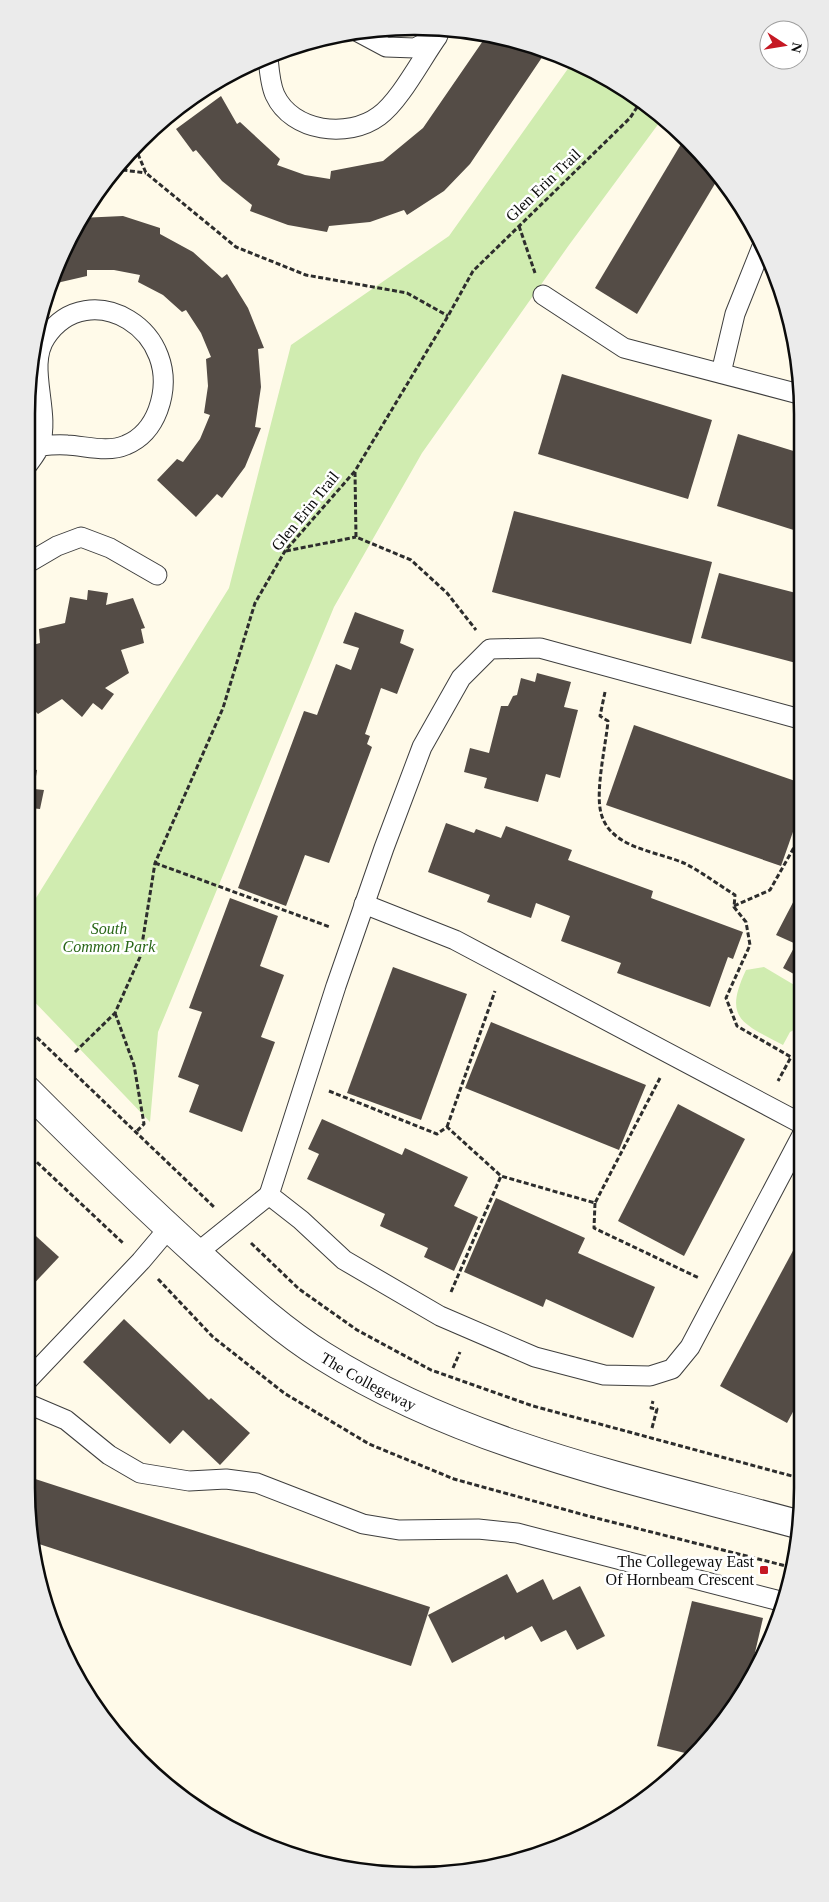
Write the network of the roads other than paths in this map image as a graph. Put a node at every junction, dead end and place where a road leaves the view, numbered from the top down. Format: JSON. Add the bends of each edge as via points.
{"nodes":[{"id":1,"x":435,"y":36,"type":"edge"},
{"id":2,"x":438,"y":36,"type":"edge"},
{"id":3,"x":369,"y":38,"type":"edge"},
{"id":4,"x":269,"y":64,"type":"edge"},
{"id":5,"x":759,"y":255,"type":"edge"},
{"id":6,"x":542,"y":295,"type":"road end"},
{"id":7,"x":40,"y":350,"type":"edge"},
{"id":8,"x":38,"y":365,"type":"edge"},
{"id":9,"x":721,"y":373,"type":"junction"},
{"id":10,"x":793,"y":392,"type":"edge"},
{"id":11,"x":40,"y":446,"type":"junction"},
{"id":12,"x":35,"y":454,"type":"edge"},
{"id":13,"x":35,"y":556,"type":"edge"},
{"id":14,"x":157,"y":575,"type":"dead end"},
{"id":15,"x":794,"y":717,"type":"edge"},
{"id":16,"x":364,"y":904,"type":"junction"},
{"id":17,"x":35,"y":1098,"type":"edge"},
{"id":18,"x":794,"y":1120,"type":"edge"},
{"id":19,"x":794,"y":1150,"type":"edge"},
{"id":20,"x":269,"y":1195,"type":"junction"},
{"id":21,"x":168,"y":1229,"type":"junction"},
{"id":22,"x":197,"y":1253,"type":"junction"},
{"id":23,"x":35,"y":1373,"type":"edge"},
{"id":24,"x":35,"y":1407,"type":"edge"},
{"id":25,"x":792,"y":1523,"type":"edge"},
{"id":26,"x":777,"y":1600,"type":"edge"}],
"edges":[{"from":1,"to":3,"type":"lane","via":[[415,48],[386,46]]},
{"from":2,"to":4,"type":"lane","via":[[390,106],[372,120],[350,128],[328,130],[289,112],[275,95]]},
{"from":5,"to":9,"type":"lane","via":[[735,314]]},
{"from":6,"to":9,"type":"lane","via":[[624,348]]},
{"from":7,"to":11,"type":"lane","via":[[55,326],[69,316],[87,311],[106,312],[123,316],[152,340],[164,376],[162,400],[154,422],[142,437],[125,446],[107,450],[64,444]]},
{"from":8,"to":11,"type":"lane","via":[[43,409]]},
{"from":9,"to":10,"type":"lane"},
{"from":11,"to":12,"type":"lane"},
{"from":13,"to":14,"type":"lane","via":[[81,537],[110,548]]},
{"from":15,"to":16,"type":"lane","via":[[540,648],[490,649],[461,678],[422,747]]},
{"from":16,"to":18,"type":"lane","via":[[455,940]]},
{"from":16,"to":20,"type":"lane"},
{"from":17,"to":21,"type":"street","name":"The Collegeway"},
{"from":19,"to":20,"type":"lane","via":[[690,1347],[672,1369],[650,1376],[604,1375],[535,1357],[440,1316],[344,1260]]},
{"from":20,"to":22,"type":"lane"},
{"from":21,"to":22,"type":"street","name":"The Collegeway"},
{"from":21,"to":23,"type":"lane"},
{"from":22,"to":25,"type":"street","name":"The Collegeway","via":[[257,1308],[323,1356],[396,1396],[476,1431],[551,1457]]},
{"from":24,"to":26,"type":"lane","via":[[66,1420],[109,1455],[140,1473],[189,1481],[226,1479],[258,1483],[363,1524],[399,1530],[478,1529],[517,1533]]}]}
